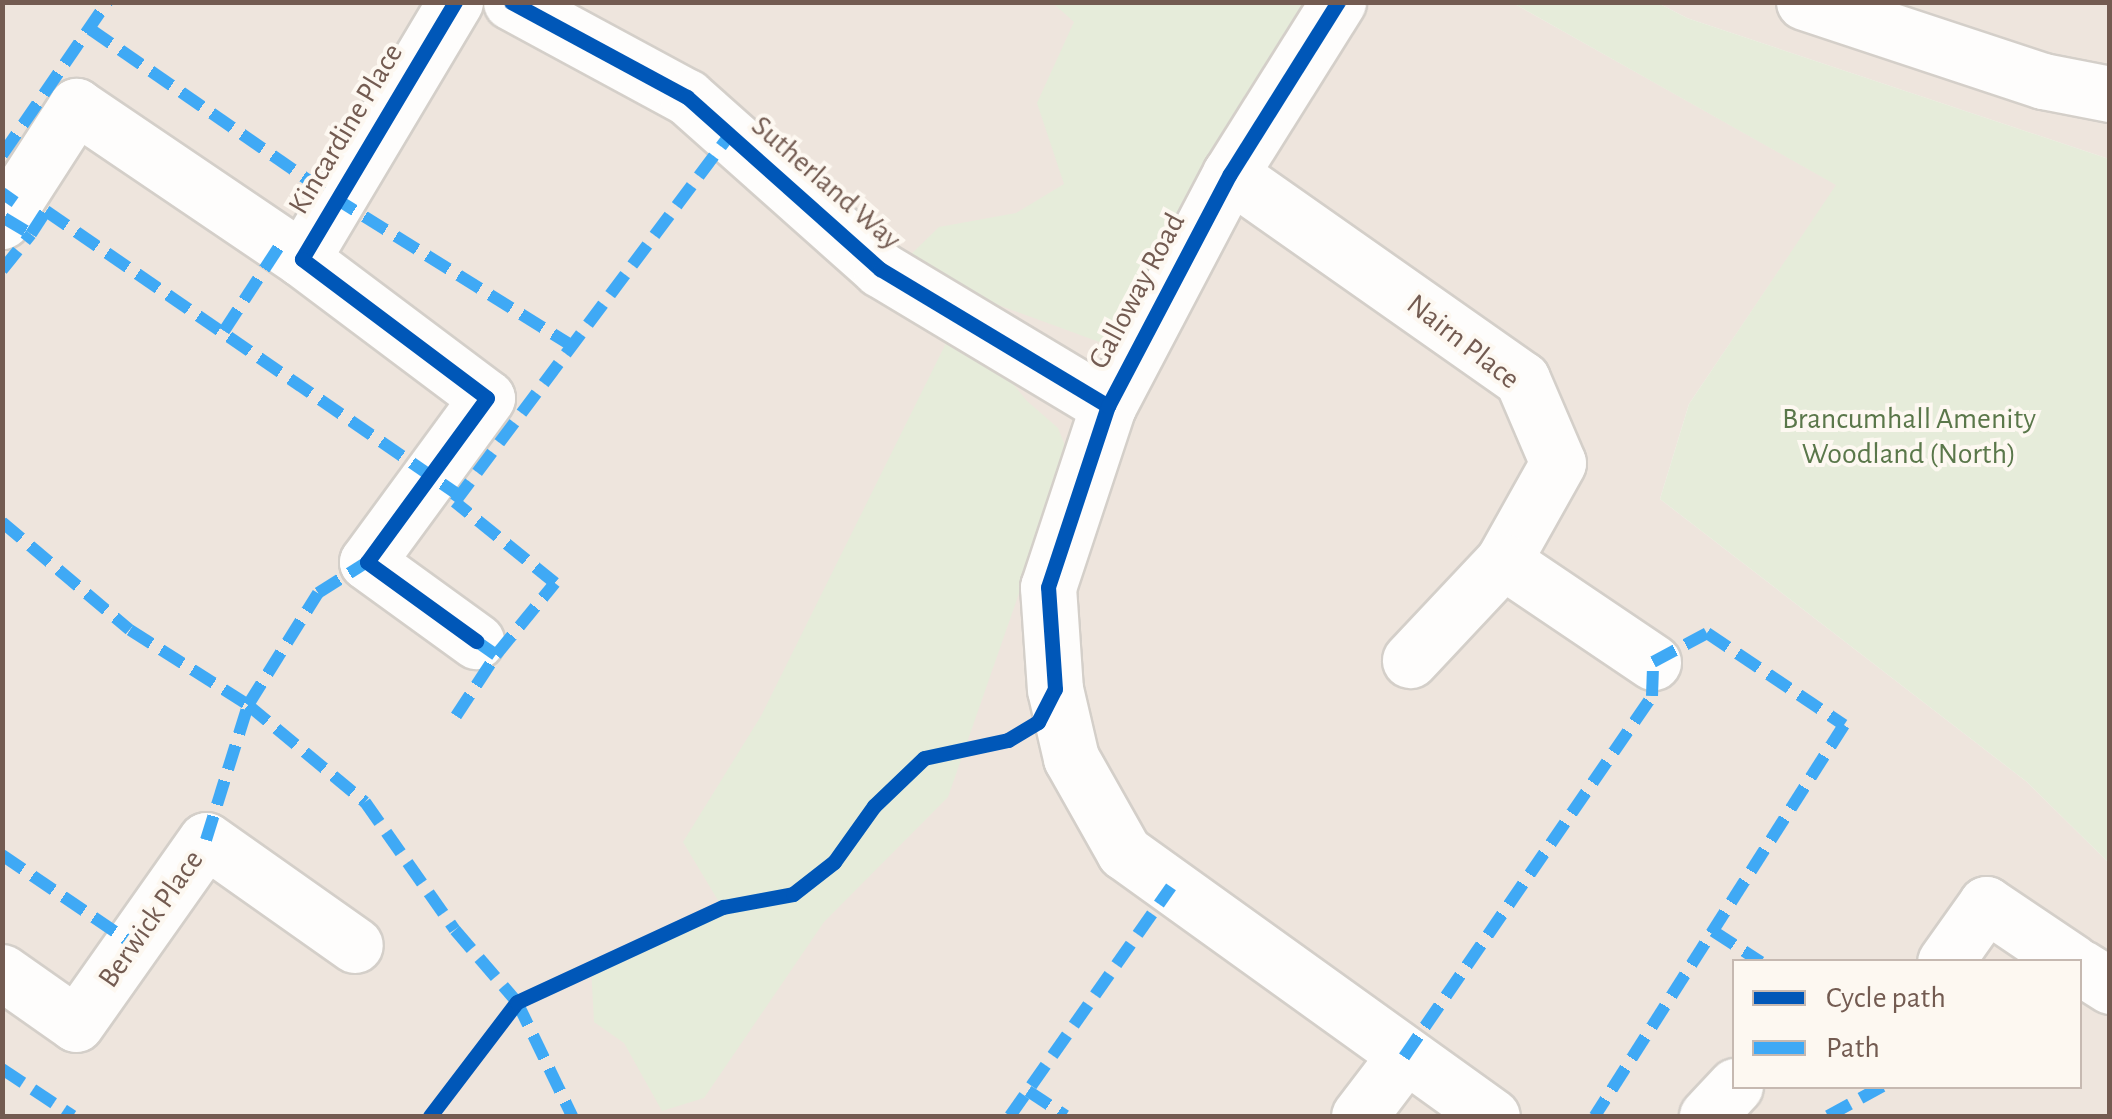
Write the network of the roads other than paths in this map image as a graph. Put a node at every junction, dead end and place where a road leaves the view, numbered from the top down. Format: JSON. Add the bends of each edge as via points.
{"nodes":[{"id":1,"x":455,"y":2,"type":"edge"},
{"id":2,"x":511,"y":2,"type":"edge"},
{"id":3,"x":1338,"y":2,"type":"edge"},
{"id":4,"x":1804,"y":2,"type":"edge"},
{"id":5,"x":2110,"y":94,"type":"edge"},
{"id":6,"x":1230,"y":174,"type":"junction"},
{"id":7,"x":2,"y":221,"type":"edge"},
{"id":8,"x":302,"y":258,"type":"junction"},
{"id":9,"x":1108,"y":406,"type":"junction"},
{"id":10,"x":1504,"y":560,"type":"junction"},
{"id":11,"x":476,"y":641,"type":"dead end"},
{"id":12,"x":1410,"y":660,"type":"dead end"},
{"id":13,"x":1652,"y":662,"type":"dead end"},
{"id":14,"x":355,"y":945,"type":"dead end"},
{"id":15,"x":1947,"y":959,"type":"edge"},
{"id":16,"x":2068,"y":959,"type":"edge"},
{"id":17,"x":2082,"y":967,"type":"edge"},
{"id":18,"x":2,"y":972,"type":"edge"},
{"id":19,"x":2110,"y":986,"type":"edge"},
{"id":20,"x":1404,"y":1057,"type":"junction"},
{"id":21,"x":1732,"y":1089,"type":"edge"},
{"id":22,"x":1359,"y":1116,"type":"edge"},
{"id":23,"x":1492,"y":1116,"type":"edge"},
{"id":24,"x":1707,"y":1116,"type":"edge"}],
"edges":[{"from":1,"to":8,"type":"street","name":"Kincardine Place"},
{"from":2,"to":9,"type":"street","name":"Sutherland Way","via":[[687,97],[880,269]]},
{"from":3,"to":6,"type":"street","name":"Galloway Road"},
{"from":4,"to":5,"type":"street","via":[[2043,82]]},
{"from":6,"to":9,"type":"street","name":"Galloway Road"},
{"from":6,"to":10,"type":"street","name":"Nairn Place","via":[[1522,379],[1558,463]]},
{"from":7,"to":8,"type":"street","name":"Kincardine Place","via":[[76,106]]},
{"from":8,"to":11,"type":"street","name":"Kincardine Place","via":[[488,398],[367,562]]},
{"from":9,"to":20,"type":"street","name":"Galloway Road","via":[[1048,587],[1055,690],[1070,758],[1124,852]]},
{"from":10,"to":12,"type":"street","name":"Nairn Place"},
{"from":10,"to":13,"type":"street"},
{"from":14,"to":18,"type":"street","name":"Berwick Place","via":[[206,840],[76,1024]]},
{"from":15,"to":16,"type":"street","via":[[1986,904]]},
{"from":17,"to":19,"type":"street"},
{"from":20,"to":22,"type":"street"},
{"from":20,"to":23,"type":"street","name":"Galloway Road"},
{"from":21,"to":24,"type":"street"}]}
